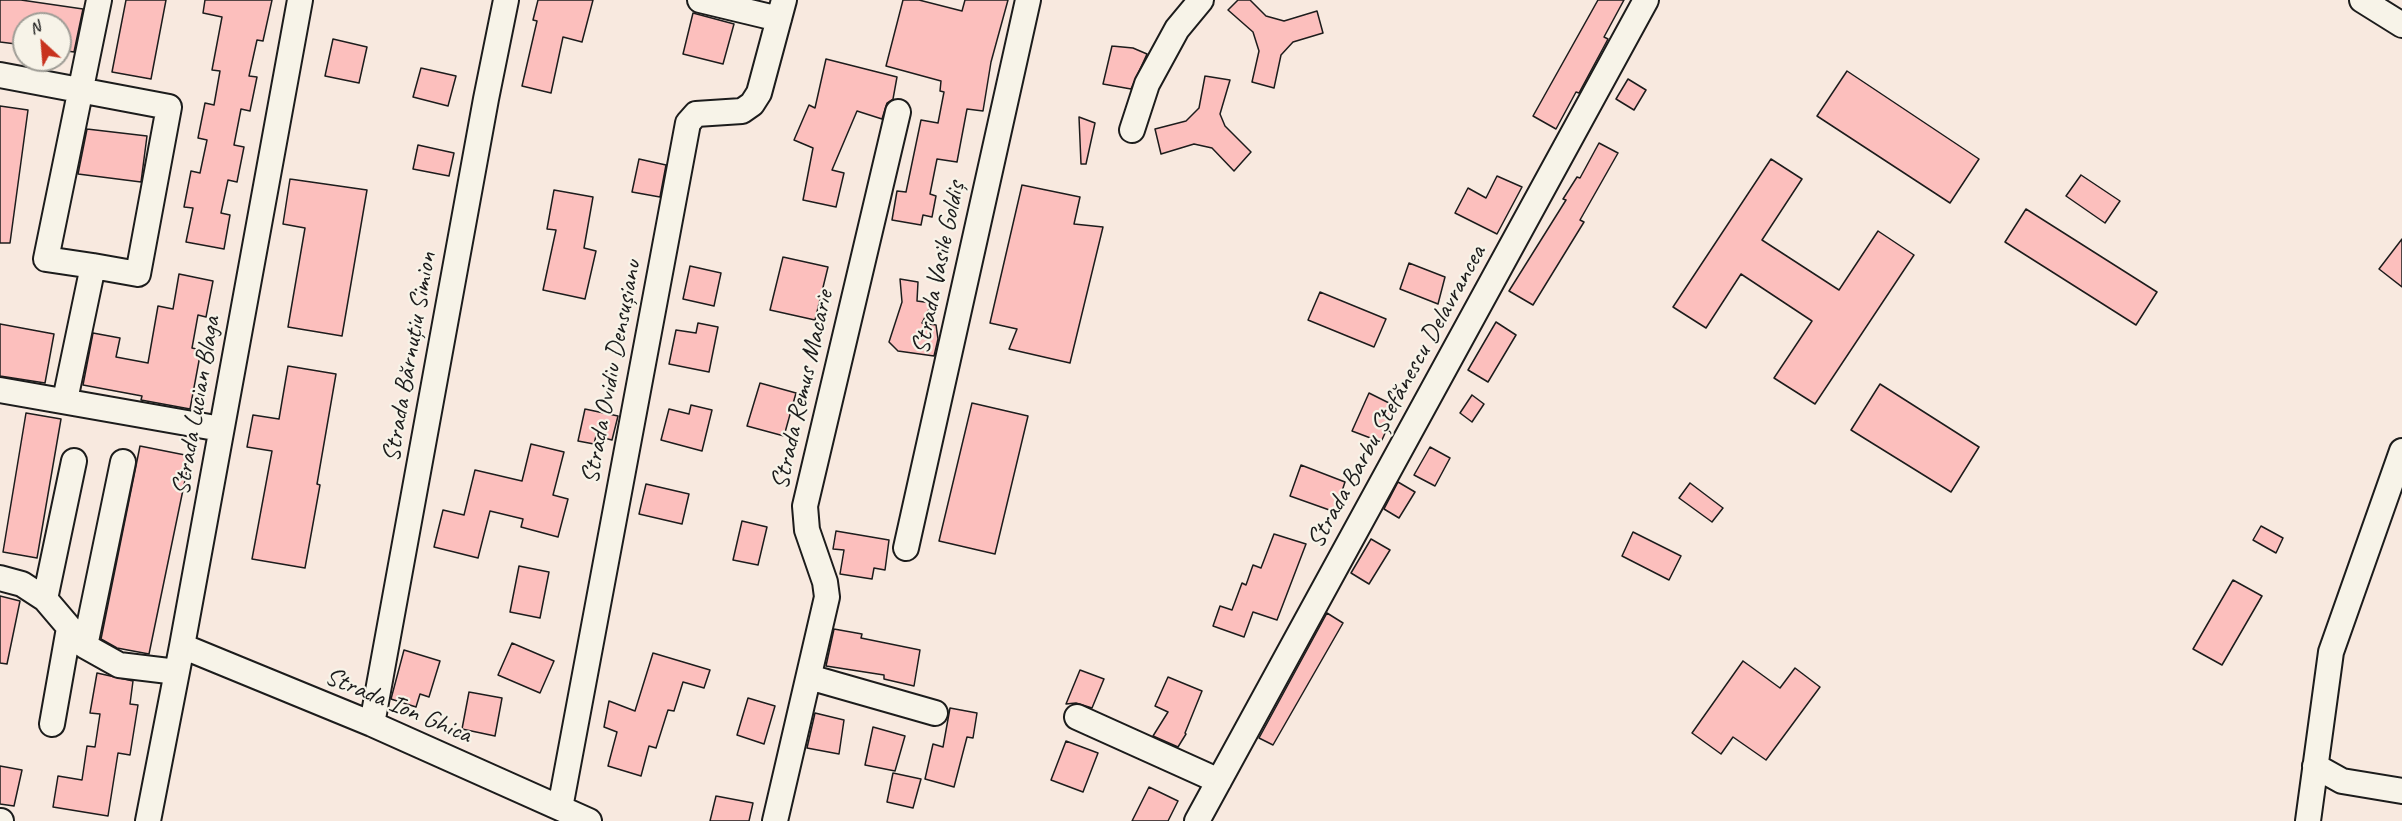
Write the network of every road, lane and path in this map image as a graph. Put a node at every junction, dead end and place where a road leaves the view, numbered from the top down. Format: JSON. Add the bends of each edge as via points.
{"nodes":[{"id":1,"x":99,"y":0,"type":"edge"},
{"id":2,"x":300,"y":0,"type":"edge"},
{"id":3,"x":506,"y":0,"type":"edge"},
{"id":4,"x":700,"y":0,"type":"edge"},
{"id":5,"x":1028,"y":0,"type":"edge"},
{"id":6,"x":1201,"y":0,"type":"edge"},
{"id":7,"x":1646,"y":0,"type":"edge"},
{"id":8,"x":2362,"y":0,"type":"edge"},
{"id":9,"x":781,"y":9,"type":"edge"},
{"id":10,"x":2402,"y":25,"type":"edge"},
{"id":11,"x":0,"y":75,"type":"edge"},
{"id":12,"x":81,"y":91,"type":"junction"},
{"id":13,"x":898,"y":112,"type":"dead end"},
{"id":14,"x":1132,"y":130,"type":"dead end"},
{"id":15,"x":93,"y":266,"type":"junction"},
{"id":16,"x":0,"y":390,"type":"edge"},
{"id":17,"x":65,"y":400,"type":"junction"},
{"id":18,"x":221,"y":429,"type":"junction"},
{"id":19,"x":2402,"y":452,"type":"edge"},
{"id":20,"x":74,"y":461,"type":"dead end"},
{"id":21,"x":123,"y":462,"type":"dead end"},
{"id":22,"x":906,"y":548,"type":"dead end"},
{"id":23,"x":0,"y":578,"type":"edge"},
{"id":24,"x":45,"y":599,"type":"junction"},
{"id":25,"x":77,"y":637,"type":"junction"},
{"id":26,"x":182,"y":646,"type":"junction"},
{"id":27,"x":177,"y":672,"type":"junction"},
{"id":28,"x":809,"y":677,"type":"junction"},
{"id":29,"x":935,"y":713,"type":"dead end"},
{"id":30,"x":1077,"y":717,"type":"dead end"},
{"id":31,"x":52,"y":724,"type":"dead end"},
{"id":32,"x":372,"y":724,"type":"junction"},
{"id":33,"x":2315,"y":766,"type":"junction"},
{"id":34,"x":1219,"y":781,"type":"junction"},
{"id":35,"x":2402,"y":791,"type":"edge"},
{"id":36,"x":560,"y":808,"type":"junction"},
{"id":37,"x":148,"y":821,"type":"edge"},
{"id":38,"x":589,"y":821,"type":"edge"},
{"id":39,"x":775,"y":821,"type":"edge"},
{"id":40,"x":1197,"y":821,"type":"edge"},
{"id":41,"x":2308,"y":821,"type":"edge"}],
"edges":[{"from":1,"to":12,"type":"street"},
{"from":2,"to":18,"type":"street","name":"Strada Lucian Blaga"},
{"from":3,"to":32,"type":"street","name":"Strada Bărnuțiu Simion"},
{"from":4,"to":9,"type":"street"},
{"from":5,"to":22,"type":"street","name":"Strada Vasile Goldiș"},
{"from":6,"to":14,"type":"street","via":[[1177,29],[1152,75]]},
{"from":7,"to":34,"type":"street","name":"Strada Barbu Ștefănescu Delavrancea"},
{"from":8,"to":10,"type":"street"},
{"from":9,"to":36,"type":"street","name":"Strada Ovidiu Densușianu","via":[[759,93],[752,104],[742,111],[696,114],[688,123]]},
{"from":11,"to":12,"type":"street"},
{"from":12,"to":15,"type":"street","via":[[46,259]]},
{"from":12,"to":15,"type":"street","via":[[169,107],[138,274]]},
{"from":13,"to":28,"type":"street","name":"Strada Remus Macarie","via":[[805,506],[807,530],[827,597]]},
{"from":15,"to":17,"type":"street"},
{"from":16,"to":17,"type":"street"},
{"from":17,"to":18,"type":"street"},
{"from":18,"to":26,"type":"street","name":"Strada Lucian Blaga"},
{"from":19,"to":33,"type":"street","via":[[2331,652]]},
{"from":20,"to":24,"type":"street"},
{"from":21,"to":25,"type":"street"},
{"from":23,"to":24,"type":"street","via":[[22,584]]},
{"from":24,"to":25,"type":"street"},
{"from":25,"to":27,"type":"street","via":[[119,664]]},
{"from":25,"to":31,"type":"street"},
{"from":26,"to":27,"type":"street","name":"Strada Lucian Blaga"},
{"from":26,"to":32,"type":"street","name":"Strada Ion Ghica"},
{"from":27,"to":37,"type":"street","name":"Strada Lucian Blaga"},
{"from":28,"to":29,"type":"street"},
{"from":28,"to":39,"type":"street","name":"Strada Remus Macarie"},
{"from":30,"to":34,"type":"street"},
{"from":32,"to":36,"type":"street","name":"Strada Ion Ghica"},
{"from":33,"to":35,"type":"street","via":[[2342,781]]},
{"from":33,"to":41,"type":"street"},
{"from":34,"to":40,"type":"street","name":"Strada Barbu Ștefănescu Delavrancea"},
{"from":36,"to":38,"type":"street","name":"Strada Ion Ghica"}]}
